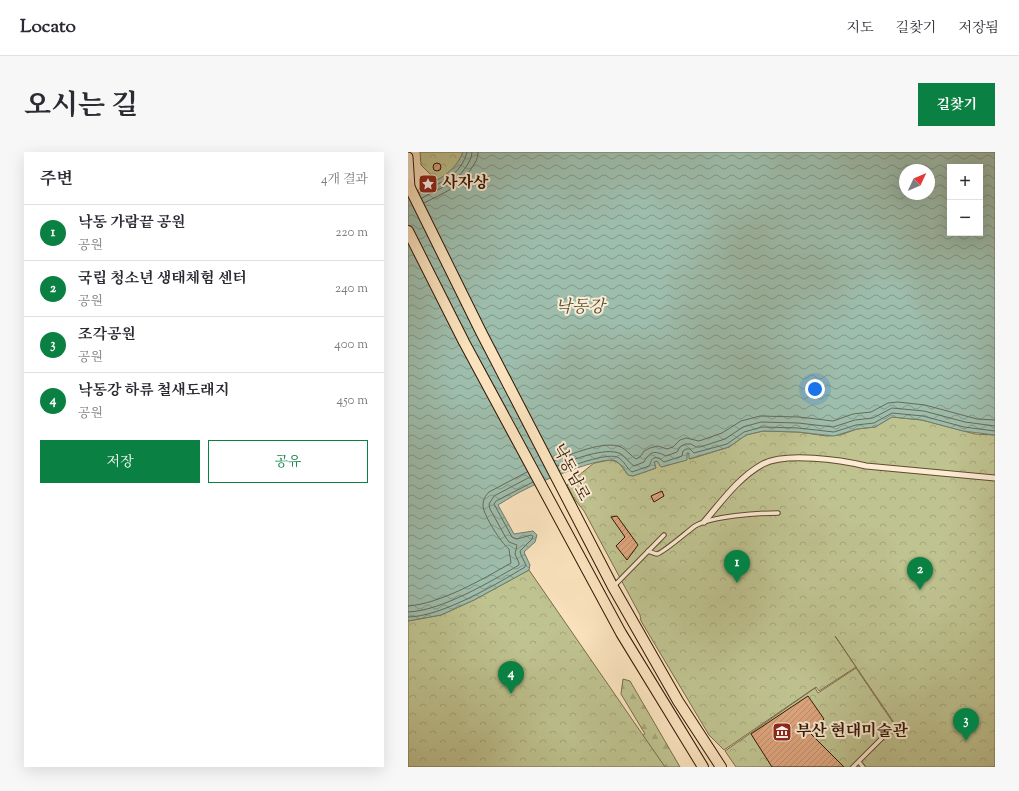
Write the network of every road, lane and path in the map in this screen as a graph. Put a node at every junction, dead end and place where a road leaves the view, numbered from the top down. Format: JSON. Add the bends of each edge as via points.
{"nodes":[{"id":1,"x":408,"y":157,"type":"edge"},
{"id":2,"x":409,"y":186,"type":"edge"},
{"id":3,"x":408,"y":231,"type":"edge"},
{"id":4,"x":995,"y":478,"type":"edge"},
{"id":5,"x":778,"y":513,"type":"dead end"},
{"id":6,"x":704,"y":522,"type":"junction"},
{"id":7,"x":664,"y":535,"type":"dead end"},
{"id":8,"x":648,"y":552,"type":"junction"},
{"id":9,"x":613,"y":587,"type":"junction"},
{"id":10,"x":895,"y":732,"type":"dead end"},
{"id":11,"x":858,"y":762,"type":"junction"},
{"id":12,"x":703,"y":767,"type":"edge"},
{"id":13,"x":721,"y":767,"type":"edge"},
{"id":14,"x":853,"y":767,"type":"edge"},
{"id":15,"x":863,"y":767,"type":"edge"}],
"edges":[{"from":1,"to":2,"type":"main road"},
{"from":2,"to":9,"type":"main road","name":"낙동남로","via":[[481,332]]},
{"from":3,"to":12,"type":"main road","name":"낙동남로","via":[[464,342],[620,633]]},
{"from":4,"to":6,"type":"street","via":[[785,458],[765,464],[752,472],[732,489]]},
{"from":5,"to":6,"type":"lane"},
{"from":6,"to":8,"type":"lane","via":[[662,552]]},
{"from":7,"to":8,"type":"lane"},
{"from":8,"to":9,"type":"lane"},
{"from":9,"to":13,"type":"main road","name":"낙동남로","via":[[678,701]]},
{"from":10,"to":11,"type":"lane","via":[[890,730]]},
{"from":11,"to":14,"type":"lane"},
{"from":11,"to":15,"type":"lane"}]}
